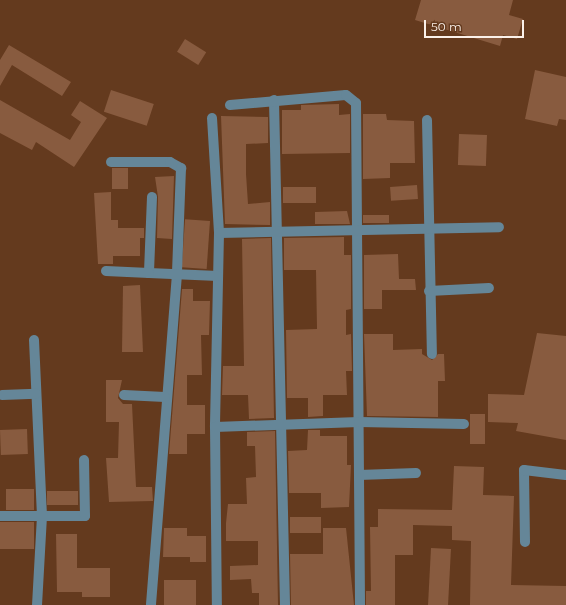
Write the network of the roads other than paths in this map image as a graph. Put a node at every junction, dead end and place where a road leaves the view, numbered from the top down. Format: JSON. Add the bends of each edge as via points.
{"nodes":[{"id":1,"x":274,"y":100,"type":"junction"},
{"id":2,"x":230,"y":105,"type":"dead end"},
{"id":3,"x":212,"y":118,"type":"dead end"},
{"id":4,"x":427,"y":120,"type":"dead end"},
{"id":5,"x":111,"y":162,"type":"dead end"},
{"id":6,"x":152,"y":197,"type":"dead end"},
{"id":7,"x":499,"y":227,"type":"dead end"},
{"id":8,"x":429,"y":230,"type":"junction"},
{"id":9,"x":356,"y":231,"type":"junction"},
{"id":10,"x":219,"y":233,"type":"junction"},
{"id":11,"x":277,"y":233,"type":"junction"},
{"id":12,"x":106,"y":271,"type":"dead end"},
{"id":13,"x":149,"y":273,"type":"junction"},
{"id":14,"x":177,"y":274,"type":"junction"},
{"id":15,"x":218,"y":276,"type":"junction"},
{"id":16,"x":489,"y":288,"type":"dead end"},
{"id":17,"x":429,"y":291,"type":"junction"},
{"id":18,"x":34,"y":340,"type":"dead end"},
{"id":19,"x":432,"y":354,"type":"dead end"},
{"id":20,"x":36,"y":394,"type":"junction"},
{"id":21,"x":2,"y":395,"type":"dead end"},
{"id":22,"x":124,"y":395,"type":"dead end"},
{"id":23,"x":165,"y":397,"type":"junction"},
{"id":24,"x":359,"y":422,"type":"junction"},
{"id":25,"x":464,"y":424,"type":"dead end"},
{"id":26,"x":283,"y":425,"type":"junction"},
{"id":27,"x":215,"y":427,"type":"junction"},
{"id":28,"x":84,"y":460,"type":"dead end"},
{"id":29,"x":416,"y":473,"type":"dead end"},
{"id":30,"x":359,"y":474,"type":"junction"},
{"id":31,"x":566,"y":475,"type":"edge"},
{"id":32,"x":0,"y":516,"type":"edge"},
{"id":33,"x":42,"y":516,"type":"junction"},
{"id":34,"x":525,"y":542,"type":"dead end"},
{"id":35,"x":38,"y":605,"type":"edge"},
{"id":36,"x":151,"y":605,"type":"edge"},
{"id":37,"x":217,"y":605,"type":"edge"},
{"id":38,"x":285,"y":605,"type":"edge"},
{"id":39,"x":360,"y":605,"type":"edge"}],
"edges":[{"from":1,"to":2,"type":"street"},
{"from":1,"to":9,"type":"street","via":[[346,95],[356,103]]},
{"from":1,"to":11,"type":"street"},
{"from":3,"to":10,"type":"street"},
{"from":4,"to":8,"type":"street"},
{"from":5,"to":14,"type":"street","via":[[170,162],[181,168]]},
{"from":6,"to":13,"type":"street"},
{"from":7,"to":8,"type":"street"},
{"from":8,"to":9,"type":"street"},
{"from":8,"to":17,"type":"street"},
{"from":9,"to":11,"type":"street"},
{"from":9,"to":24,"type":"street"},
{"from":10,"to":11,"type":"street"},
{"from":10,"to":15,"type":"street"},
{"from":11,"to":26,"type":"street"},
{"from":12,"to":13,"type":"street"},
{"from":13,"to":14,"type":"street"},
{"from":14,"to":15,"type":"street"},
{"from":14,"to":23,"type":"street"},
{"from":15,"to":27,"type":"street"},
{"from":16,"to":17,"type":"street"},
{"from":17,"to":19,"type":"street"},
{"from":18,"to":20,"type":"street"},
{"from":20,"to":21,"type":"street"},
{"from":20,"to":33,"type":"street"},
{"from":22,"to":23,"type":"street"},
{"from":23,"to":36,"type":"street"},
{"from":24,"to":25,"type":"street"},
{"from":24,"to":26,"type":"street"},
{"from":24,"to":30,"type":"street"},
{"from":26,"to":27,"type":"street"},
{"from":26,"to":38,"type":"street"},
{"from":27,"to":37,"type":"street"},
{"from":28,"to":33,"type":"street","via":[[85,516]]},
{"from":29,"to":30,"type":"street"},
{"from":30,"to":39,"type":"street"},
{"from":31,"to":34,"type":"street","via":[[524,470]]},
{"from":32,"to":33,"type":"street"},
{"from":33,"to":35,"type":"street"}]}
